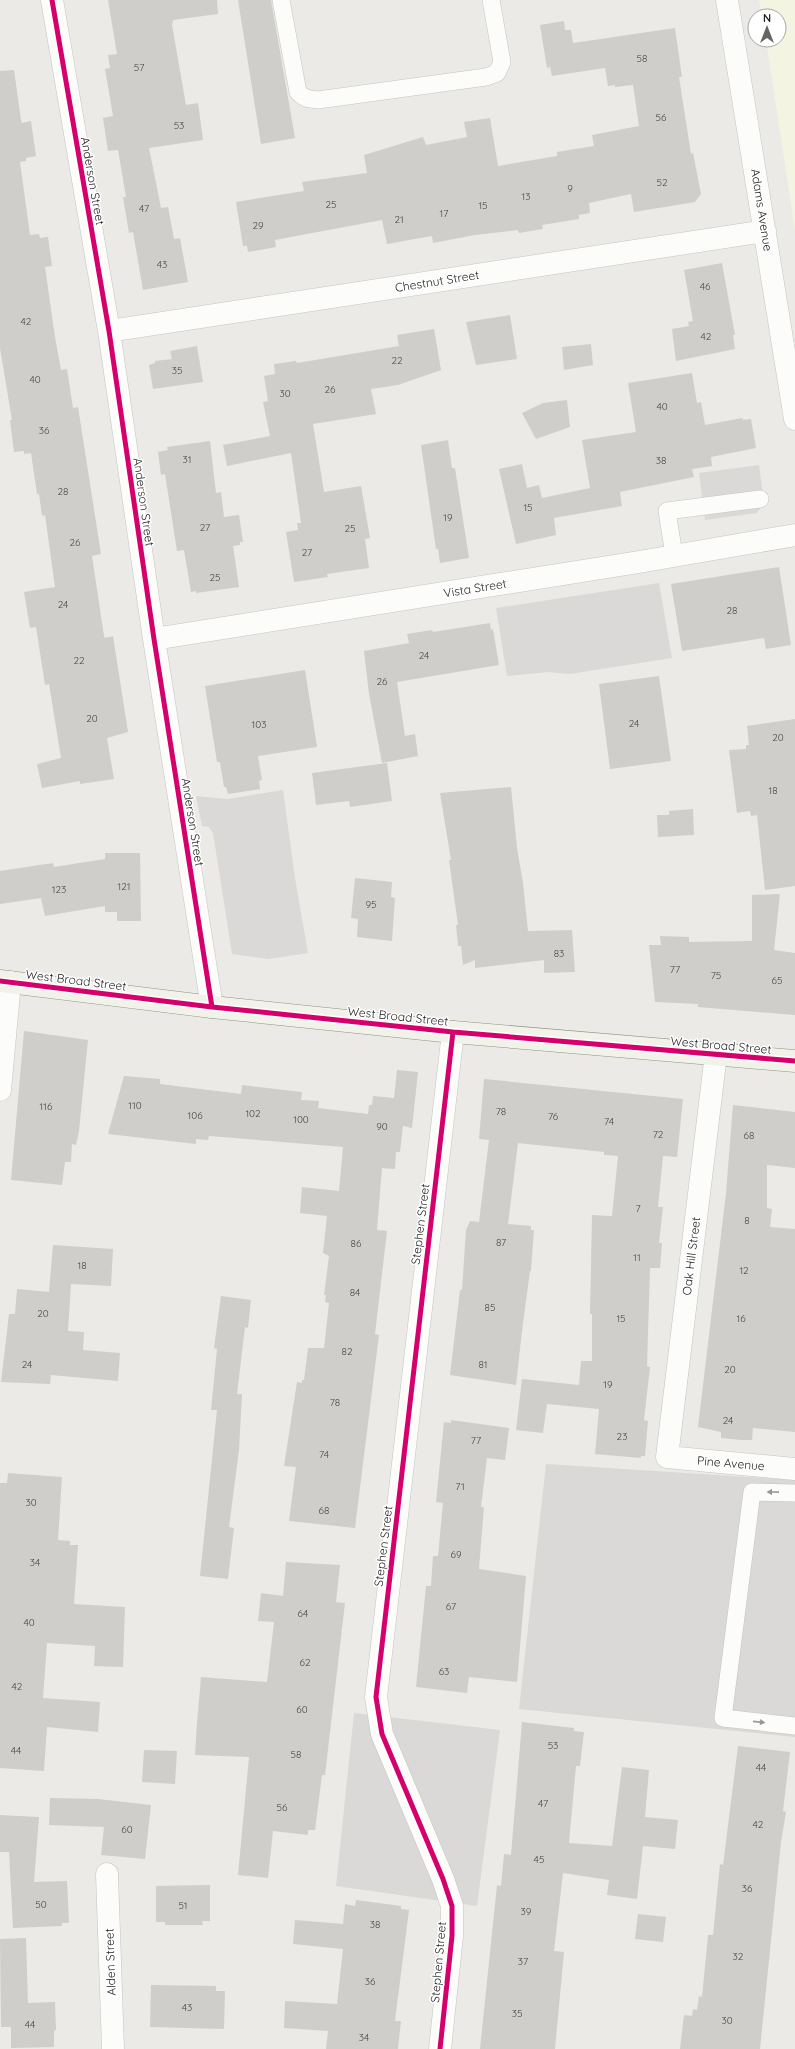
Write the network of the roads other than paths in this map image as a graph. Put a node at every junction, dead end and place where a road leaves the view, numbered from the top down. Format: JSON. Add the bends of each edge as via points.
{"nodes":[{"id":1,"x":52,"y":0,"type":"edge"},
{"id":2,"x":281,"y":0,"type":"edge"},
{"id":3,"x":491,"y":0,"type":"edge"},
{"id":4,"x":728,"y":0,"type":"edge"},
{"id":5,"x":765,"y":231,"type":"junction"},
{"id":6,"x":109,"y":331,"type":"junction"},
{"id":7,"x":795,"y":419,"type":"edge"},
{"id":8,"x":760,"y":499,"type":"dead end"},
{"id":9,"x":795,"y":535,"type":"edge"},
{"id":10,"x":674,"y":555,"type":"junction"},
{"id":11,"x":154,"y":639,"type":"junction"},
{"id":12,"x":5,"y":982,"type":"edge"},
{"id":13,"x":212,"y":1007,"type":"junction"},
{"id":14,"x":453,"y":1032,"type":"junction"},
{"id":15,"x":716,"y":1054,"type":"junction"},
{"id":16,"x":795,"y":1062,"type":"edge"},
{"id":17,"x":0,"y":1090,"type":"edge"},
{"id":18,"x":667,"y":1457,"type":"joint"},
{"id":19,"x":795,"y":1469,"type":"edge"},
{"id":20,"x":795,"y":1493,"type":"edge"},
{"id":21,"x":795,"y":1726,"type":"edge"},
{"id":22,"x":107,"y":1874,"type":"dead end"},
{"id":23,"x":113,"y":2049,"type":"edge"},
{"id":24,"x":440,"y":2049,"type":"edge"}],
"edges":[{"from":1,"to":6,"type":"street","name":"Anderson Street"},
{"from":2,"to":3,"type":"lane","via":[[298,92],[302,97],[318,100],[486,77],[497,73],[502,62]]},
{"from":4,"to":5,"type":"street","name":"Adams Avenue"},
{"from":5,"to":6,"type":"street","name":"Chestnut Street"},
{"from":5,"to":7,"type":"street","name":"Adams Avenue"},
{"from":6,"to":11,"type":"street","name":"Anderson Street"},
{"from":8,"to":10,"type":"lane","via":[[667,512]]},
{"from":9,"to":10,"type":"street","name":"Vista Street"},
{"from":10,"to":11,"type":"street","name":"Vista Street"},
{"from":11,"to":13,"type":"street","name":"Anderson Street"},
{"from":12,"to":13,"type":"main road","name":"West Broad Street"},
{"from":12,"to":17,"type":"street"},
{"from":13,"to":14,"type":"main road","name":"West Broad Street"},
{"from":14,"to":15,"type":"main road","name":"West Broad Street"},
{"from":14,"to":24,"type":"street","name":"Stephen Street","via":[[376,1697],[382,1734],[452,1906],[452,1936]]},
{"from":15,"to":16,"type":"main road","name":"West Broad Street"},
{"from":15,"to":18,"type":"street","name":"Oak Hill Street"},
{"from":18,"to":19,"type":"street","name":"Pine Avenue"},
{"from":20,"to":21,"type":"lane","one_way":true,"via":[[752,1492],[723,1718]]},
{"from":22,"to":23,"type":"street","name":"Alden Street"}]}
